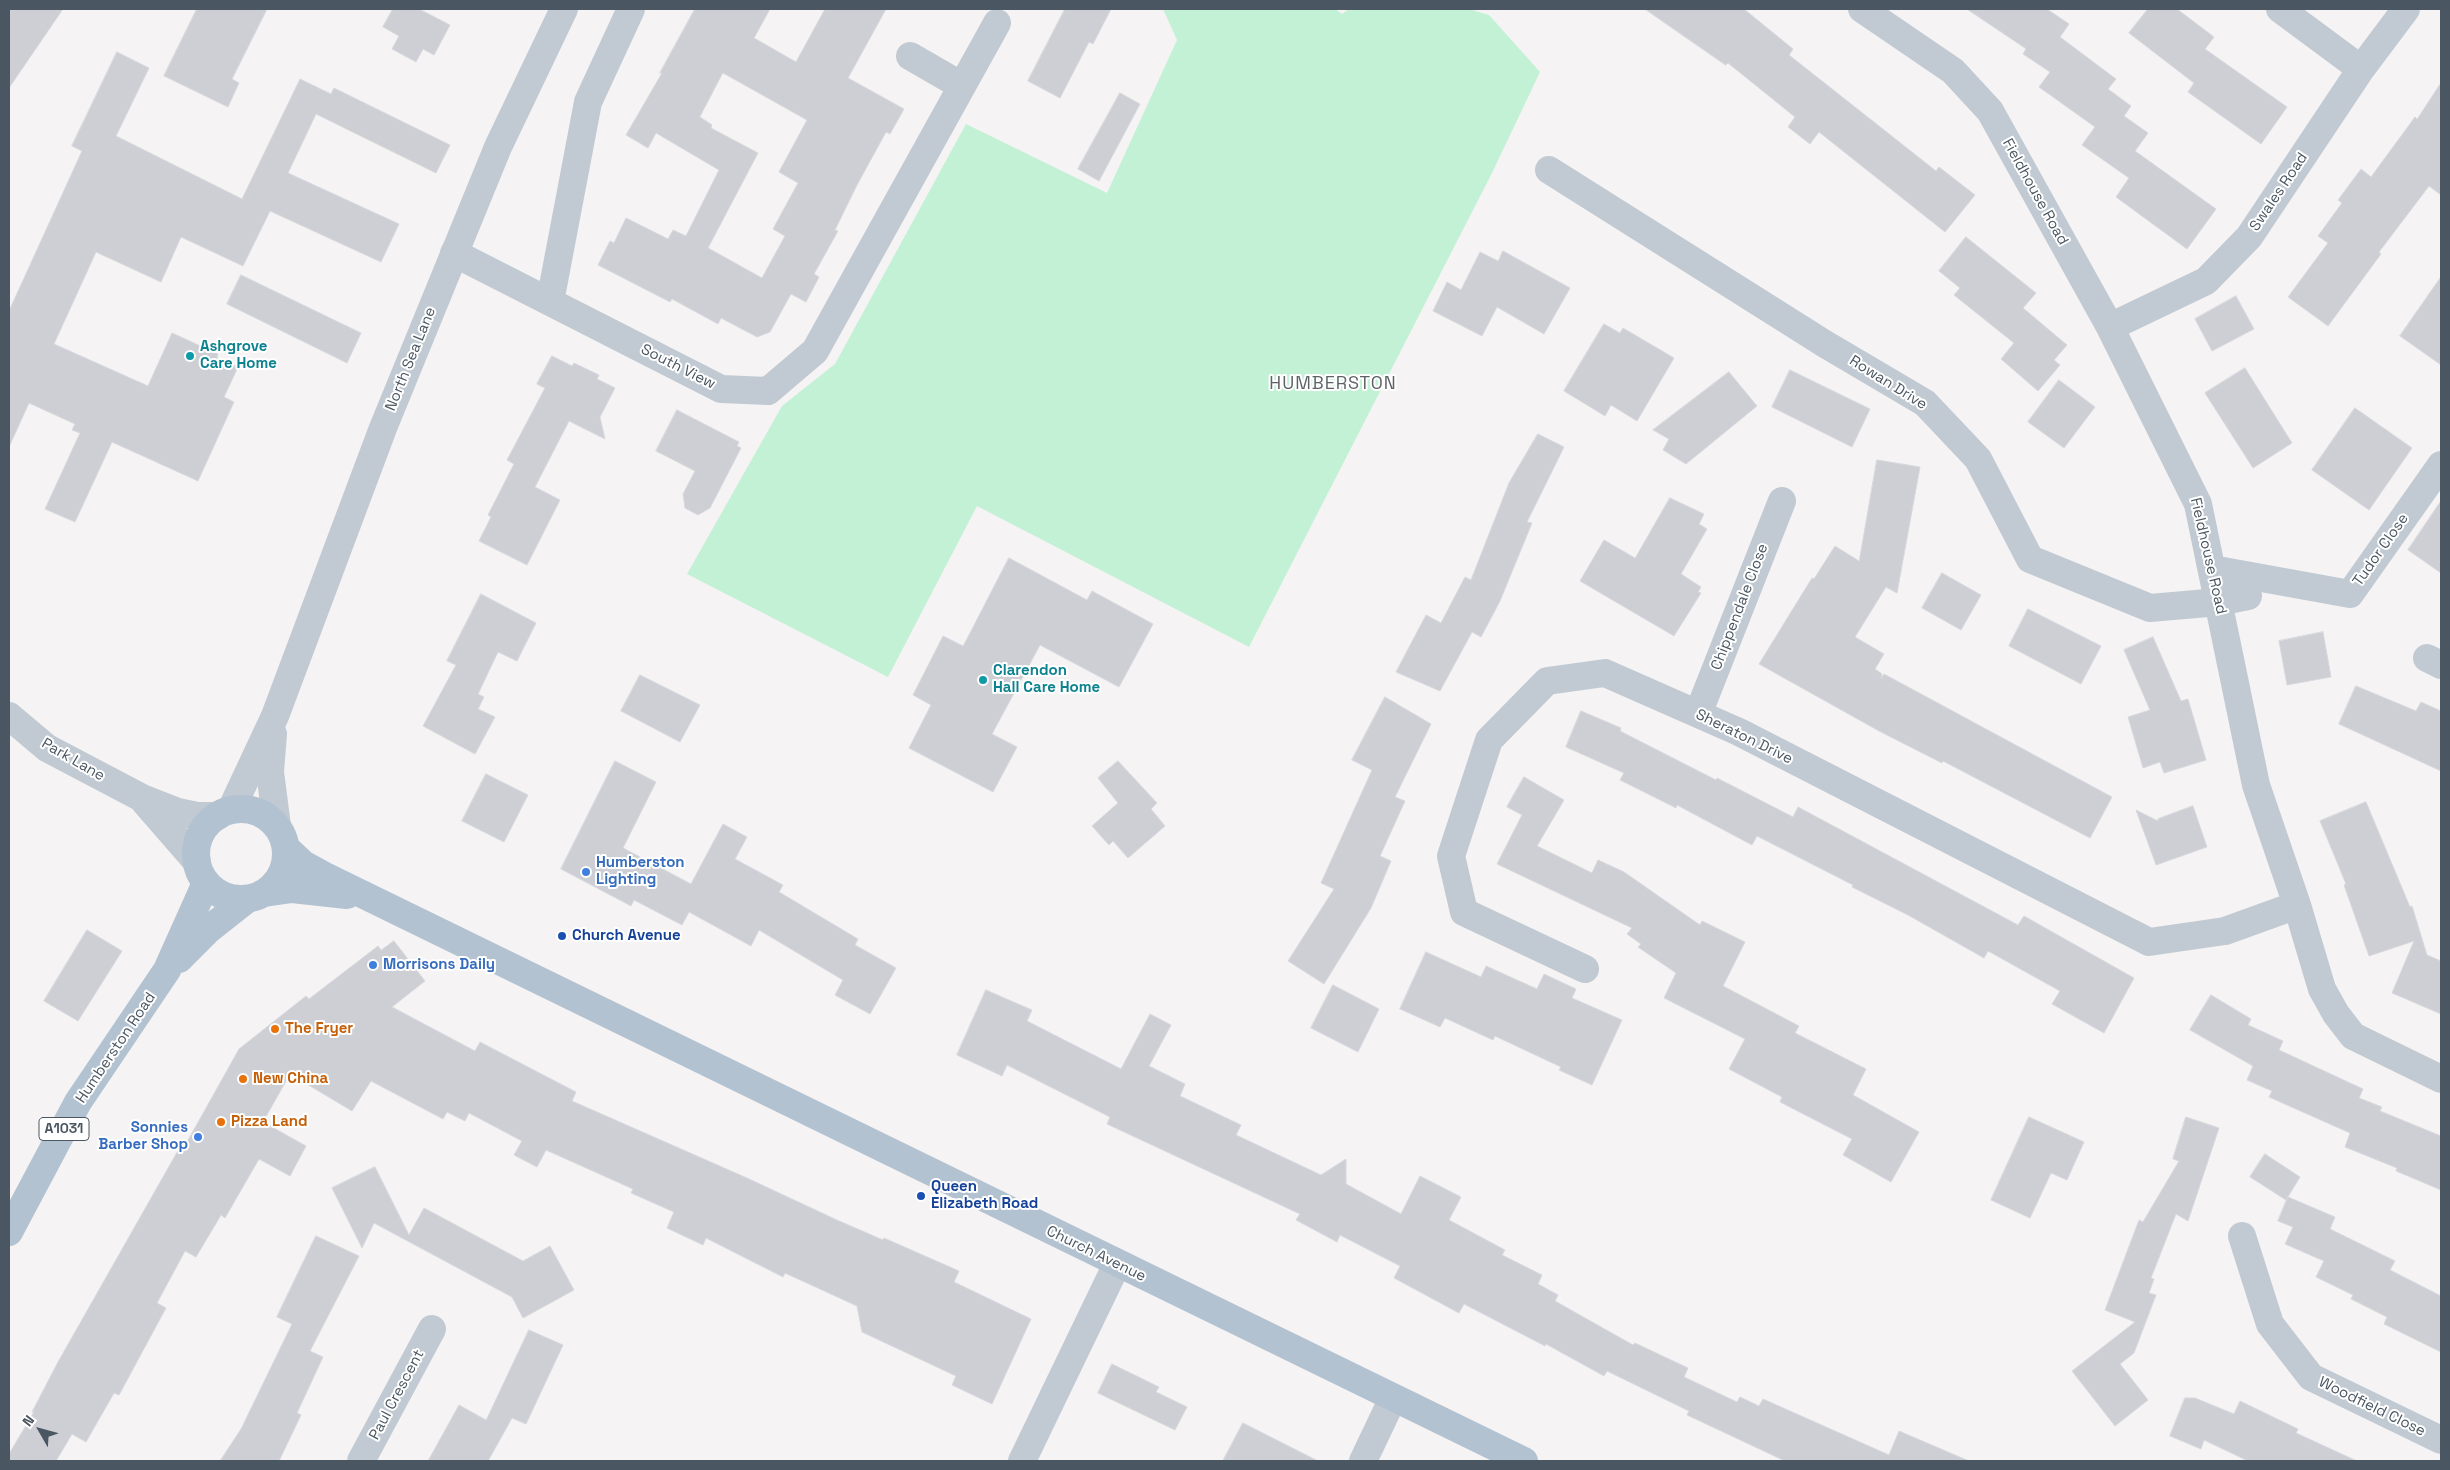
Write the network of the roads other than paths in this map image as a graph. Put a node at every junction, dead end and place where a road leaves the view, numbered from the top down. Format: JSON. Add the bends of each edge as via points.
{"nodes":[{"id":1,"x":564,"y":9,"type":"edge"},
{"id":2,"x":631,"y":9,"type":"edge"},
{"id":3,"x":1862,"y":9,"type":"edge"},
{"id":4,"x":2280,"y":9,"type":"edge"},
{"id":5,"x":2406,"y":9,"type":"edge"},
{"id":6,"x":997,"y":23,"type":"dead end"},
{"id":7,"x":910,"y":56,"type":"dead end"},
{"id":8,"x":2361,"y":69,"type":"junction"},
{"id":9,"x":962,"y":86,"type":"junction"},
{"id":10,"x":1549,"y":170,"type":"dead end"},
{"id":11,"x":454,"y":253,"type":"junction"},
{"id":12,"x":550,"y":302,"type":"junction"},
{"id":13,"x":2110,"y":327,"type":"junction"},
{"id":14,"x":2441,"y":465,"type":"edge"},
{"id":15,"x":1782,"y":500,"type":"dead end"},
{"id":16,"x":2212,"y":569,"type":"junction"},
{"id":17,"x":2248,"y":596,"type":"dead end"},
{"id":18,"x":2219,"y":602,"type":"junction"},
{"id":19,"x":1698,"y":714,"type":"junction"},
{"id":20,"x":9,"y":716,"type":"edge"},
{"id":21,"x":275,"y":716,"type":"junction"},
{"id":22,"x":142,"y":798,"type":"junction"},
{"id":23,"x":225,"y":813,"type":"junction"},
{"id":24,"x":282,"y":838,"type":"junction"},
{"id":25,"x":201,"y":872,"type":"junction"},
{"id":26,"x":255,"y":896,"type":"junction"},
{"id":27,"x":373,"y":899,"type":"junction"},
{"id":28,"x":2297,"y":906,"type":"junction"},
{"id":29,"x":1585,"y":969,"type":"dead end"},
{"id":30,"x":168,"y":970,"type":"junction"},
{"id":31,"x":2441,"y":1079,"type":"edge"},
{"id":32,"x":9,"y":1232,"type":"edge"},
{"id":33,"x":2242,"y":1236,"type":"dead end"},
{"id":34,"x":1117,"y":1264,"type":"junction"},
{"id":35,"x":432,"y":1329,"type":"dead end"},
{"id":36,"x":1393,"y":1398,"type":"junction"},
{"id":37,"x":2441,"y":1440,"type":"edge"},
{"id":38,"x":361,"y":1461,"type":"edge"},
{"id":39,"x":1022,"y":1461,"type":"edge"},
{"id":40,"x":1363,"y":1461,"type":"edge"},
{"id":41,"x":1524,"y":1461,"type":"edge"}],
"edges":[{"from":1,"to":11,"type":"street","name":"North Sea Lane","via":[[498,147]]},
{"from":2,"to":12,"type":"street","via":[[588,102]]},
{"from":3,"to":13,"type":"street","name":"Fieldhouse Road","via":[[1953,71],[1990,111]]},
{"from":4,"to":8,"type":"street"},
{"from":5,"to":8,"type":"street","name":"Swales Road"},
{"from":6,"to":9,"type":"street","name":"South View"},
{"from":7,"to":9,"type":"street"},
{"from":8,"to":13,"type":"street","name":"Swales Road","via":[[2249,237],[2237,250],[2206,281]]},
{"from":9,"to":12,"type":"street","name":"South View","via":[[815,352],[768,391],[721,389]]},
{"from":10,"to":18,"type":"street","name":"Rowan Drive","via":[[1825,344],[1926,403],[1978,459],[2030,559],[2150,608]]},
{"from":11,"to":12,"type":"street","name":"South View"},
{"from":11,"to":21,"type":"street","name":"North Sea Lane","via":[[378,441]]},
{"from":13,"to":16,"type":"street","name":"Fieldhouse Road","via":[[2198,504]]},
{"from":14,"to":16,"type":"street","name":"Tudor Close","via":[[2350,594]]},
{"from":15,"to":19,"type":"street","name":"Chippendale Close"},
{"from":16,"to":18,"type":"street","name":"Fieldhouse Road"},
{"from":17,"to":18,"type":"street","name":"Rowan Drive"},
{"from":18,"to":28,"type":"street","name":"Fieldhouse Road","via":[[2256,785]]},
{"from":19,"to":28,"type":"street","name":"Sheraton Drive","via":[[2149,942],[2225,931]]},
{"from":19,"to":29,"type":"street","name":"Sheraton Drive","via":[[1605,673],[1547,681],[1489,740],[1451,856],[1464,912]]},
{"from":20,"to":22,"type":"street","name":"Park Lane","via":[[47,748]]},
{"from":21,"to":23,"type":"street","name":"North Sea Lane"},
{"from":21,"to":24,"type":"street","name":"North Sea Lane","via":[[270,772]]},
{"from":22,"to":23,"type":"street","name":"Park Lane","via":[[197,816]]},
{"from":22,"to":25,"type":"street","name":"Park Lane"},
{"from":23,"to":24,"type":"main road","via":[[244,809],[257,811]]},
{"from":23,"to":25,"type":"main road","number":"A1031","via":[[207,824],[200,836],[196,848]]},
{"from":24,"to":26,"type":"main road","number":"A1031","via":[[286,862],[282,874],[275,885]]},
{"from":24,"to":27,"type":"main road","name":"Church Avenue","via":[[304,864]]},
{"from":25,"to":26,"type":"main road","via":[[217,893],[231,898]]},
{"from":25,"to":30,"type":"main road","number":"A1031"},
{"from":26,"to":27,"type":"main road","name":"Church Avenue","via":[[292,889]]},
{"from":26,"to":30,"type":"main road","number":"A1031","via":[[208,930]]},
{"from":27,"to":34,"type":"main road","name":"Church Avenue"},
{"from":28,"to":31,"type":"street","name":"Fieldhouse Road","via":[[2322,989],[2353,1036]]},
{"from":30,"to":32,"type":"main road","name":"Humberston Road","number":"A1031","via":[[78,1102]]},
{"from":33,"to":37,"type":"street","name":"Woodfield Close","via":[[2270,1324],[2311,1378]]},
{"from":34,"to":36,"type":"main road","name":"Church Avenue"},
{"from":34,"to":39,"type":"street"},
{"from":35,"to":38,"type":"street","name":"Paul Crescent"},
{"from":36,"to":40,"type":"street"},
{"from":36,"to":41,"type":"main road","name":"Church Avenue"}]}
